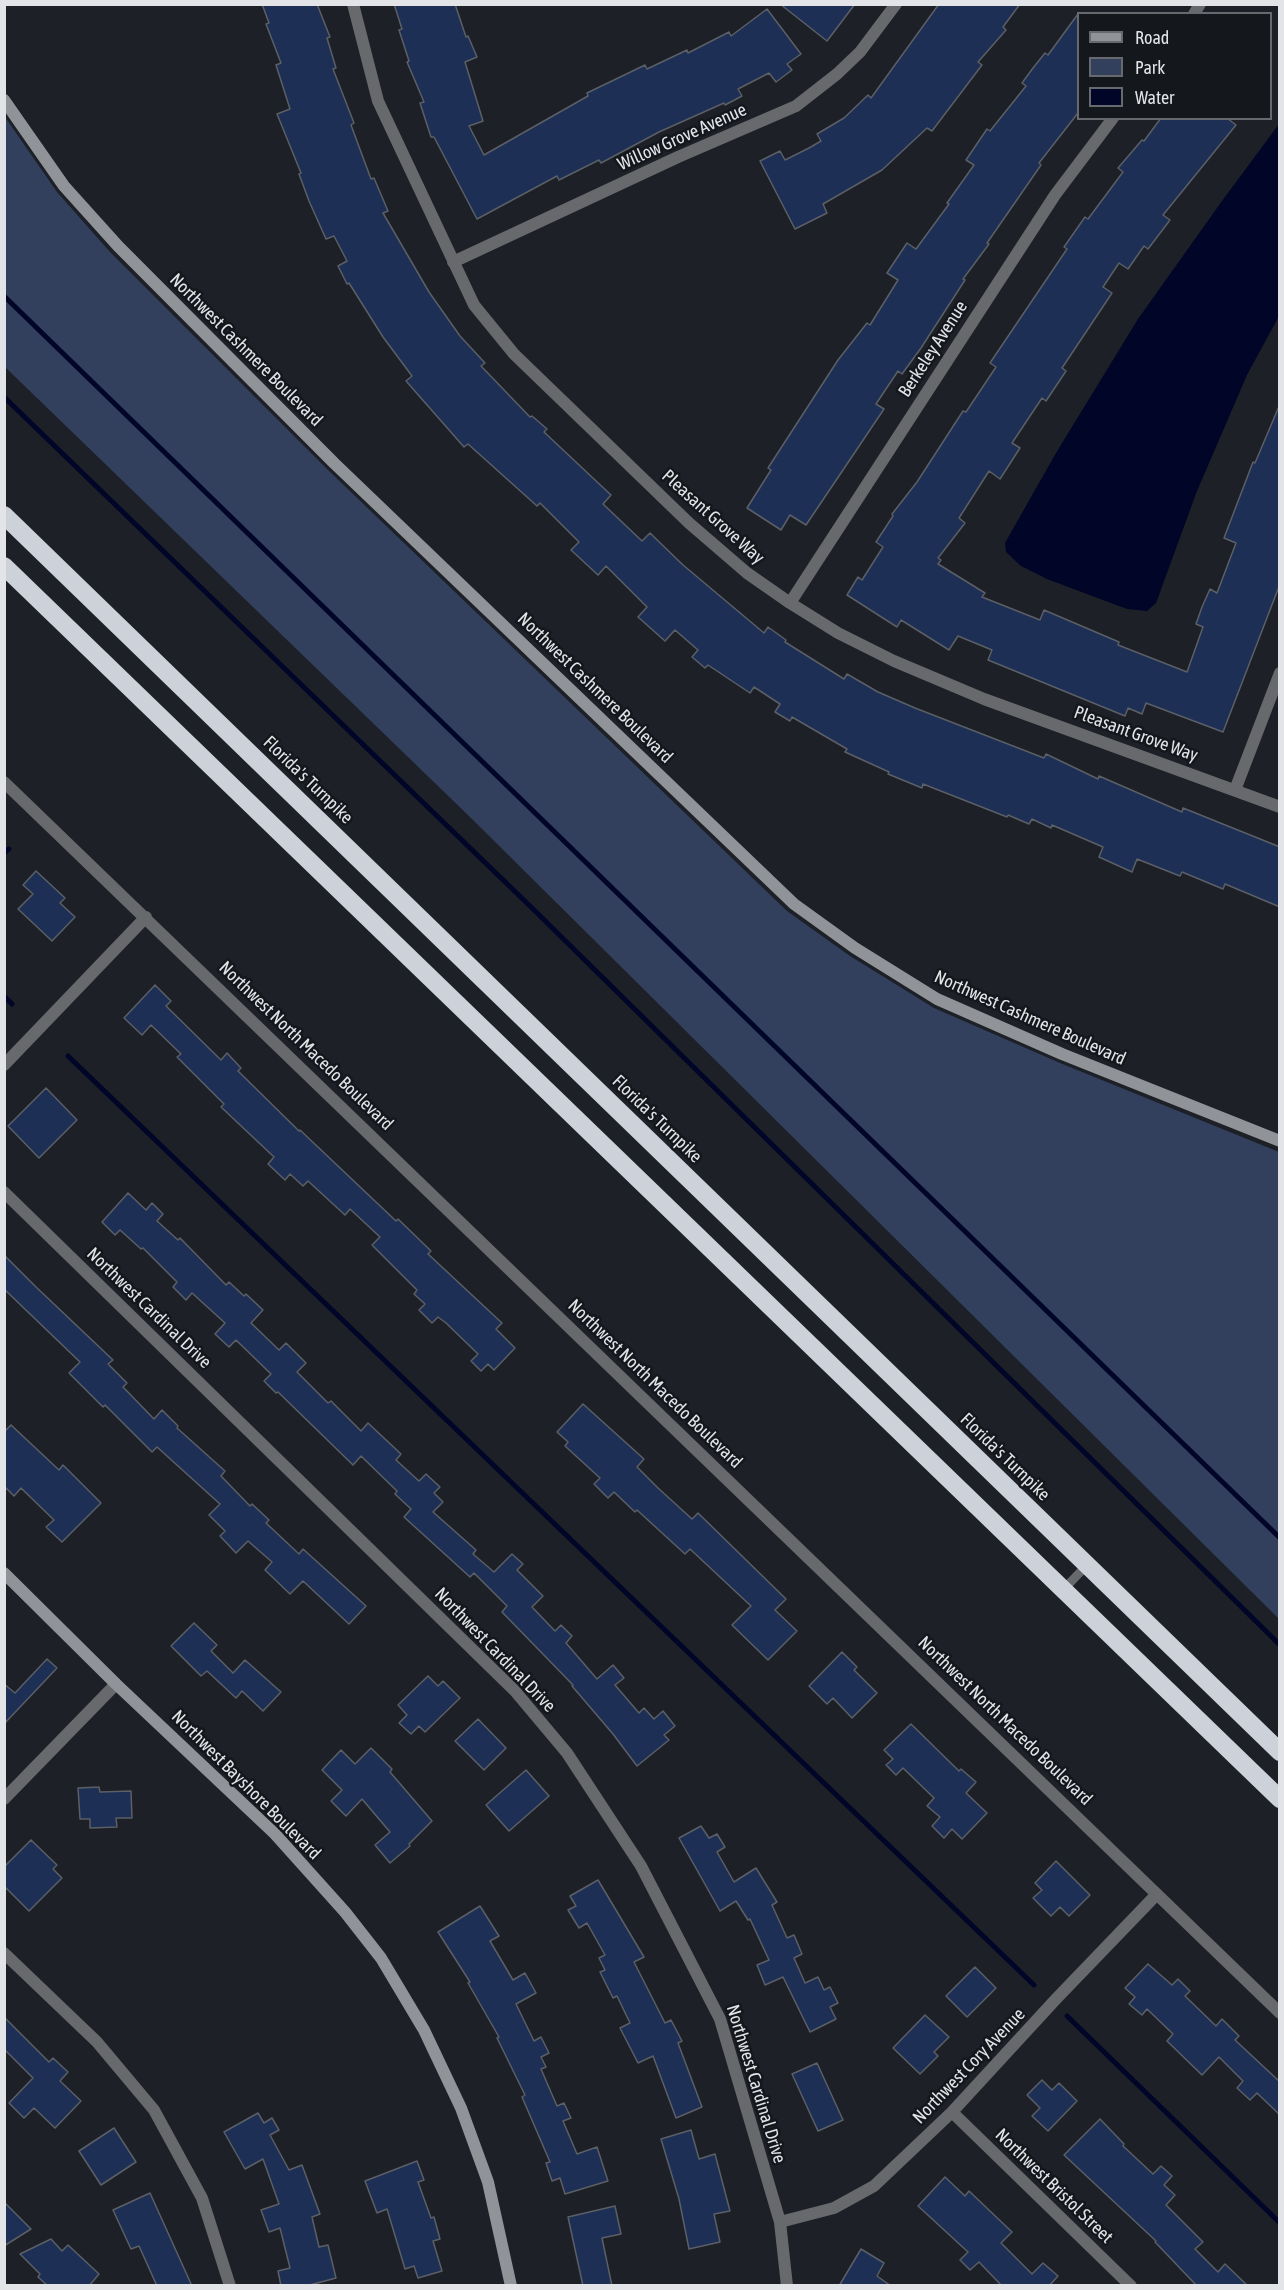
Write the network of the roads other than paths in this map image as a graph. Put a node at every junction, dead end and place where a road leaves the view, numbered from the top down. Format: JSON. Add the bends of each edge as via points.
{"nodes":[{"id":1,"x":353,"y":4,"type":"edge"},
{"id":2,"x":896,"y":4,"type":"edge"},
{"id":3,"x":4,"y":100,"type":"edge"},
{"id":4,"x":1111,"y":120,"type":"edge"},
{"id":5,"x":453,"y":262,"type":"junction"},
{"id":6,"x":4,"y":515,"type":"edge"},
{"id":7,"x":4,"y":566,"type":"edge"},
{"id":8,"x":790,"y":603,"type":"junction"},
{"id":9,"x":1280,"y":673,"type":"edge"},
{"id":10,"x":4,"y":782,"type":"edge"},
{"id":11,"x":1235,"y":790,"type":"junction"},
{"id":12,"x":1280,"y":807,"type":"edge"},
{"id":13,"x":146,"y":917,"type":"junction"},
{"id":14,"x":4,"y":1065,"type":"edge"},
{"id":15,"x":1280,"y":1141,"type":"edge"},
{"id":16,"x":4,"y":1192,"type":"edge"},
{"id":17,"x":1087,"y":1565,"type":"junction"},
{"id":18,"x":4,"y":1573,"type":"edge"},
{"id":19,"x":1064,"y":1589,"type":"junction"},
{"id":20,"x":116,"y":1683,"type":"junction"},
{"id":21,"x":1280,"y":1752,"type":"edge"},
{"id":22,"x":4,"y":1799,"type":"edge"},
{"id":23,"x":1280,"y":1799,"type":"edge"},
{"id":24,"x":1157,"y":1894,"type":"junction"},
{"id":25,"x":4,"y":1953,"type":"edge"},
{"id":26,"x":1280,"y":2013,"type":"edge"},
{"id":27,"x":952,"y":2112,"type":"junction"},
{"id":28,"x":780,"y":2222,"type":"junction"},
{"id":29,"x":230,"y":2286,"type":"edge"},
{"id":30,"x":511,"y":2286,"type":"edge"},
{"id":31,"x":787,"y":2286,"type":"edge"},
{"id":32,"x":1131,"y":2286,"type":"edge"}],
"edges":[{"from":1,"to":5,"type":"street","name":"Pleasant Grove Way","via":[[378,101]]},
{"from":2,"to":5,"type":"street","name":"Willow Grove Avenue","via":[[860,52],[796,106]]},
{"from":3,"to":15,"type":"street","name":"Northwest Cashmere Boulevard","via":[[64,186],[117,246],[334,463],[794,904],[855,948],[938,999],[1062,1054]]},
{"from":4,"to":8,"type":"street","name":"Berkeley Avenue","via":[[1055,195]]},
{"from":5,"to":8,"type":"street","name":"Pleasant Grove Way","via":[[474,304],[514,354],[689,523],[747,573]]},
{"from":6,"to":17,"type":"highway","name":"Florida's Turnpike"},
{"from":7,"to":19,"type":"highway"},
{"from":8,"to":11,"type":"street","name":"Pleasant Grove Way","via":[[876,652],[974,695]]},
{"from":9,"to":11,"type":"street"},
{"from":10,"to":13,"type":"street","name":"Northwest North Macedo Boulevard"},
{"from":11,"to":12,"type":"street","name":"Pleasant Grove Way"},
{"from":13,"to":14,"type":"street"},
{"from":13,"to":24,"type":"street","name":"Northwest North Macedo Boulevard"},
{"from":16,"to":28,"type":"street","name":"Northwest Cardinal Drive","via":[[515,1691],[567,1753],[641,1866],[720,2019]]},
{"from":17,"to":19,"type":"lane"},
{"from":17,"to":21,"type":"highway","name":"Florida's Turnpike"},
{"from":18,"to":20,"type":"street","name":"Northwest Bayshore Boulevard"},
{"from":19,"to":23,"type":"highway"},
{"from":20,"to":22,"type":"street"},
{"from":20,"to":30,"type":"street","name":"Northwest Bayshore Boulevard","via":[[276,1834],[381,1958],[424,2030],[461,2108],[488,2182]]},
{"from":24,"to":26,"type":"street","name":"Northwest North Macedo Boulevard"},
{"from":24,"to":27,"type":"street","name":"Northwest Cory Avenue"},
{"from":25,"to":29,"type":"street","via":[[98,2042],[154,2110],[202,2198]]},
{"from":27,"to":28,"type":"street","name":"Northwest Cory Avenue","via":[[874,2186],[834,2208]]},
{"from":27,"to":32,"type":"street","name":"Northwest Bristol Street"},
{"from":28,"to":31,"type":"street","name":"Northwest Cardinal Drive"}]}
